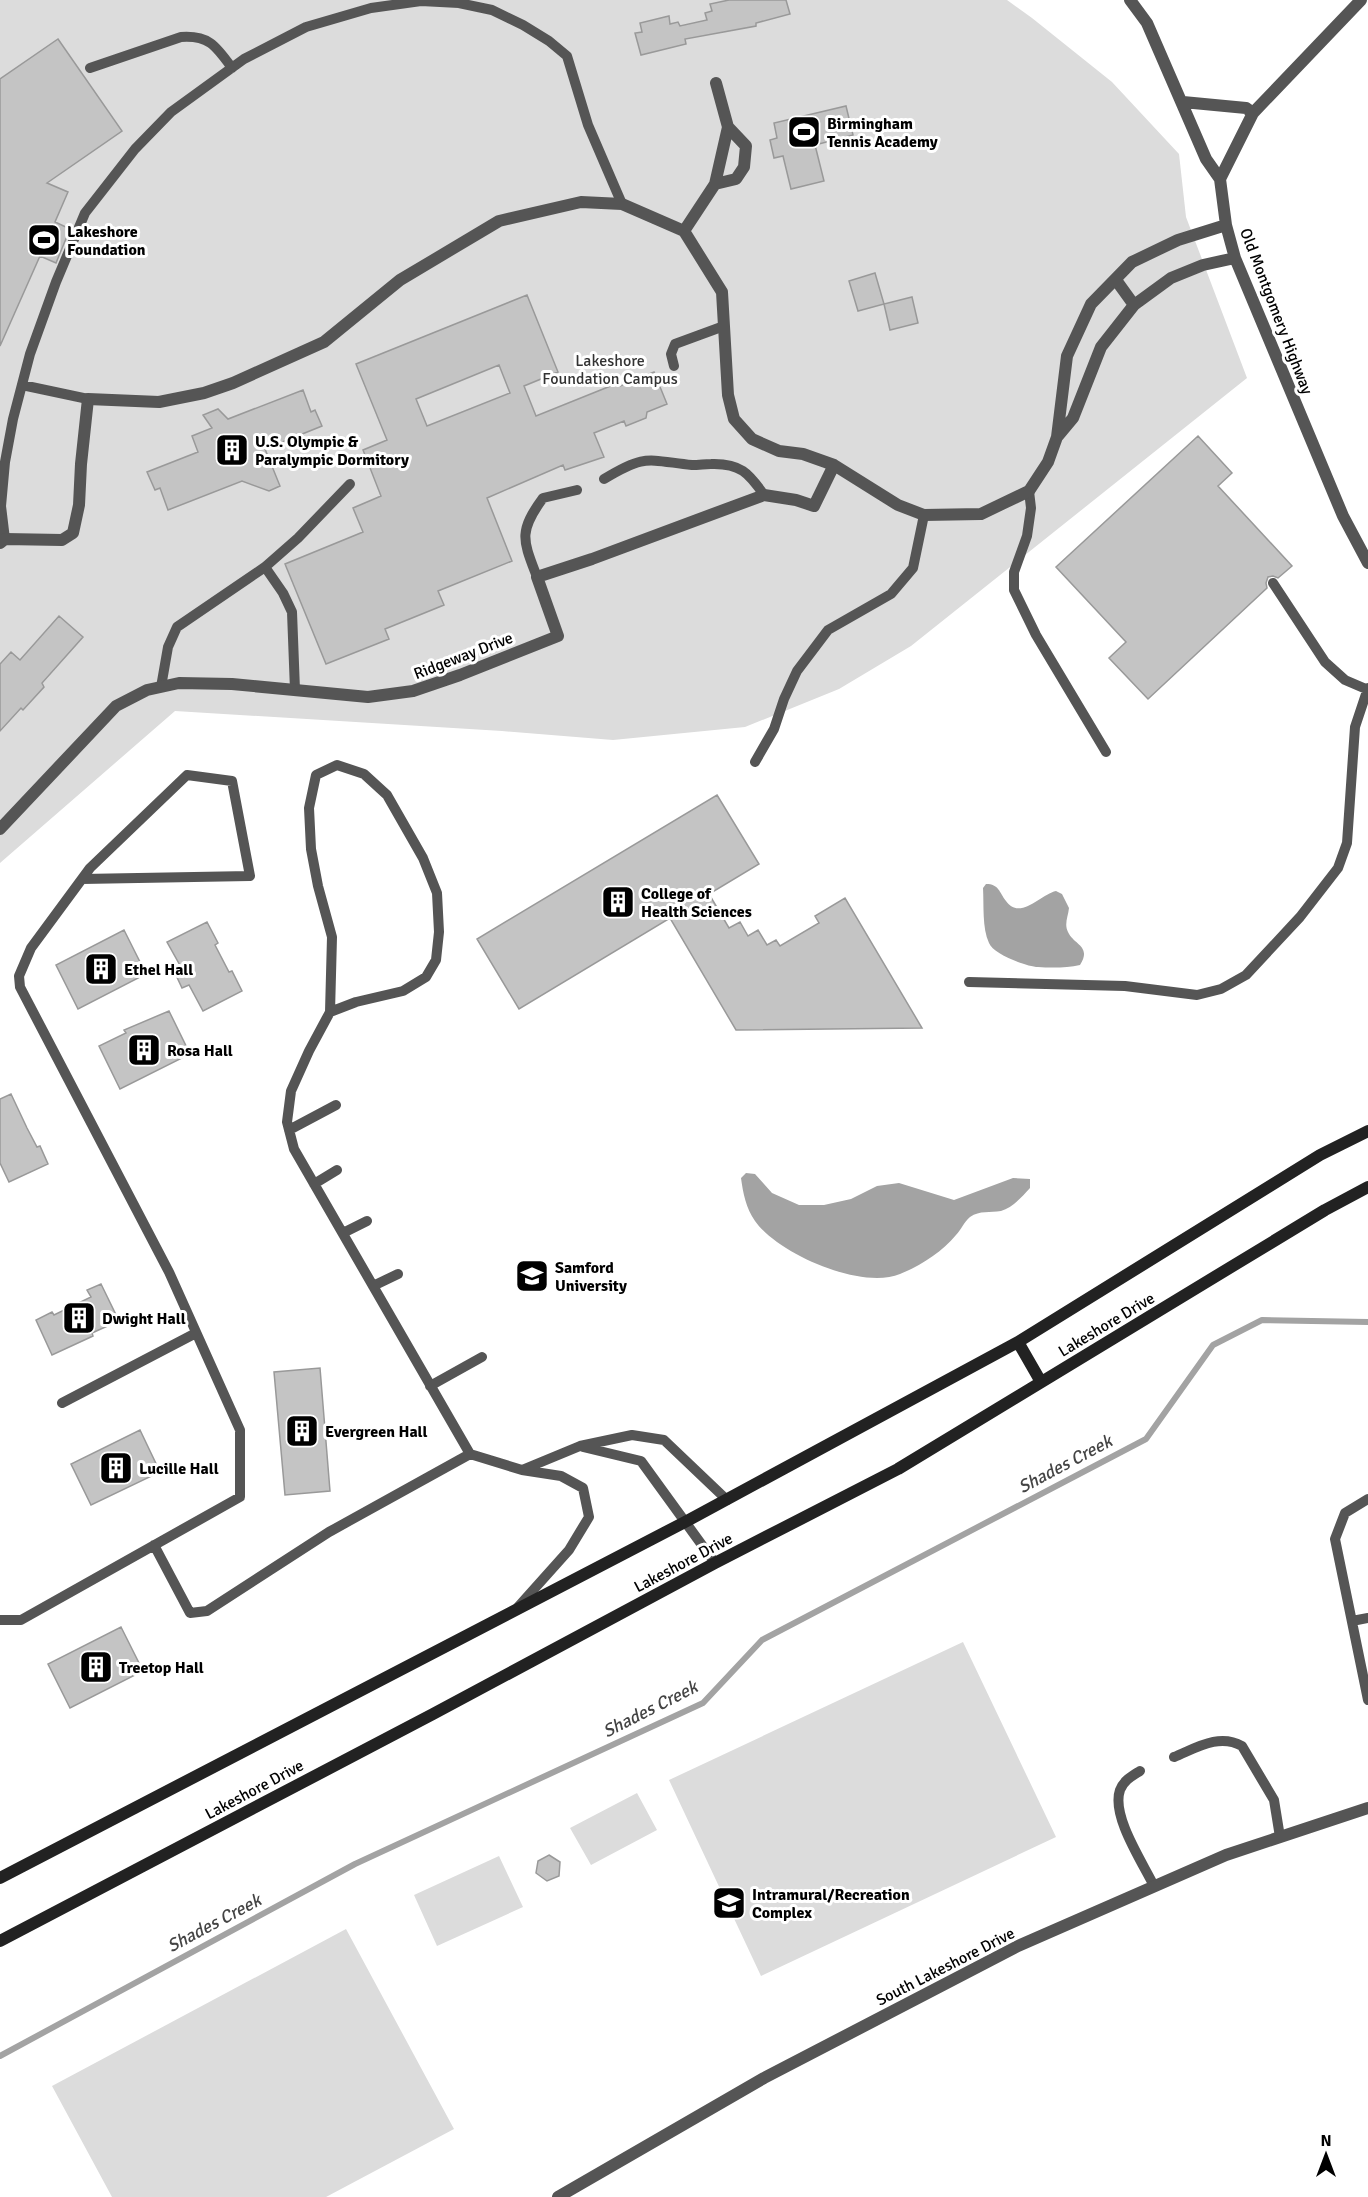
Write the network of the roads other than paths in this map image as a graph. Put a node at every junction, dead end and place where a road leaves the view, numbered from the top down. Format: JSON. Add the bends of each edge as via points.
{"nodes":[{"id":1,"x":1130,"y":0,"type":"edge"},
{"id":2,"x":1361,"y":0,"type":"edge"},
{"id":3,"x":90,"y":68,"type":"dead end"},
{"id":4,"x":232,"y":68,"type":"junction"},
{"id":5,"x":716,"y":83,"type":"dead end"},
{"id":6,"x":1183,"y":102,"type":"junction"},
{"id":7,"x":1253,"y":114,"type":"junction"},
{"id":8,"x":728,"y":127,"type":"junction"},
{"id":9,"x":1220,"y":178,"type":"junction"},
{"id":10,"x":715,"y":184,"type":"junction"},
{"id":11,"x":622,"y":204,"type":"junction"},
{"id":12,"x":1226,"y":225,"type":"junction"},
{"id":13,"x":684,"y":231,"type":"junction"},
{"id":14,"x":1235,"y":258,"type":"junction"},
{"id":15,"x":1116,"y":280,"type":"junction"},
{"id":16,"x":1134,"y":305,"type":"junction"},
{"id":17,"x":724,"y":326,"type":"junction"},
{"id":18,"x":674,"y":366,"type":"dead end"},
{"id":19,"x":22,"y":385,"type":"junction"},
{"id":20,"x":88,"y":399,"type":"junction"},
{"id":21,"x":1057,"y":437,"type":"junction"},
{"id":22,"x":834,"y":465,"type":"junction"},
{"id":23,"x":604,"y":480,"type":"dead end"},
{"id":24,"x":350,"y":484,"type":"dead end"},
{"id":25,"x":577,"y":490,"type":"dead end"},
{"id":26,"x":1029,"y":491,"type":"junction"},
{"id":27,"x":764,"y":495,"type":"junction"},
{"id":28,"x":924,"y":515,"type":"junction"},
{"id":29,"x":2,"y":541,"type":"edge"},
{"id":30,"x":1368,"y":563,"type":"edge"},
{"id":31,"x":265,"y":567,"type":"junction"},
{"id":32,"x":537,"y":577,"type":"junction"},
{"id":33,"x":1273,"y":583,"type":"dead end"},
{"id":34,"x":161,"y":687,"type":"junction"},
{"id":35,"x":1367,"y":689,"type":"edge"},
{"id":36,"x":295,"y":690,"type":"junction"},
{"id":37,"x":1106,"y":753,"type":"dead end"},
{"id":38,"x":755,"y":762,"type":"dead end"},
{"id":39,"x":0,"y":829,"type":"edge"},
{"id":40,"x":82,"y":879,"type":"junction"},
{"id":41,"x":969,"y":982,"type":"dead end"},
{"id":42,"x":330,"y":1012,"type":"junction"},
{"id":43,"x":336,"y":1105,"type":"dead end"},
{"id":44,"x":289,"y":1130,"type":"junction"},
{"id":45,"x":1368,"y":1131,"type":"edge"},
{"id":46,"x":337,"y":1170,"type":"dead end"},
{"id":47,"x":314,"y":1184,"type":"junction"},
{"id":48,"x":1368,"y":1187,"type":"edge"},
{"id":49,"x":367,"y":1221,"type":"dead end"},
{"id":50,"x":343,"y":1233,"type":"junction"},
{"id":51,"x":398,"y":1274,"type":"dead end"},
{"id":52,"x":373,"y":1286,"type":"junction"},
{"id":53,"x":196,"y":1333,"type":"junction"},
{"id":54,"x":1018,"y":1342,"type":"junction"},
{"id":55,"x":482,"y":1357,"type":"dead end"},
{"id":56,"x":1041,"y":1382,"type":"junction"},
{"id":57,"x":430,"y":1386,"type":"junction"},
{"id":58,"x":62,"y":1403,"type":"dead end"},
{"id":59,"x":580,"y":1446,"type":"junction"},
{"id":60,"x":470,"y":1454,"type":"junction"},
{"id":61,"x":522,"y":1470,"type":"junction"},
{"id":62,"x":1368,"y":1499,"type":"edge"},
{"id":63,"x":727,"y":1500,"type":"junction"},
{"id":64,"x":685,"y":1522,"type":"junction"},
{"id":65,"x":154,"y":1545,"type":"junction"},
{"id":66,"x":715,"y":1563,"type":"junction"},
{"id":67,"x":514,"y":1612,"type":"junction"},
{"id":68,"x":1368,"y":1618,"type":"edge"},
{"id":69,"x":0,"y":1620,"type":"edge"},
{"id":70,"x":1352,"y":1621,"type":"junction"},
{"id":71,"x":1366,"y":1683,"type":"edge"},
{"id":72,"x":1368,"y":1700,"type":"edge"},
{"id":73,"x":1174,"y":1757,"type":"dead end"},
{"id":74,"x":1140,"y":1771,"type":"dead end"},
{"id":75,"x":1368,"y":1808,"type":"edge"},
{"id":76,"x":1280,"y":1837,"type":"junction"},
{"id":77,"x":0,"y":1878,"type":"edge"},
{"id":78,"x":1154,"y":1886,"type":"junction"},
{"id":79,"x":0,"y":1941,"type":"edge"},
{"id":80,"x":558,"y":2197,"type":"edge"}],
"edges":[{"from":1,"to":6,"type":"street","via":[[1148,23]]},
{"from":2,"to":7,"type":"street"},
{"from":3,"to":4,"type":"lane","via":[[181,36],[194,36],[216,46]]},
{"from":4,"to":11,"type":"lane","via":[[306,27],[371,8],[421,1],[492,10],[523,25],[567,56],[588,125]]},
{"from":4,"to":19,"type":"lane","via":[[171,112],[135,149],[85,213],[56,282]]},
{"from":5,"to":8,"type":"street"},
{"from":6,"to":7,"type":"street","via":[[1246,108]]},
{"from":6,"to":9,"type":"street","via":[[1206,159]]},
{"from":7,"to":9,"type":"street"},
{"from":8,"to":10,"type":"street"},
{"from":8,"to":10,"type":"street","via":[[746,146],[744,166],[736,179]]},
{"from":9,"to":12,"type":"street","name":"Old Montgomery Highway"},
{"from":10,"to":13,"type":"street"},
{"from":11,"to":13,"type":"street"},
{"from":11,"to":20,"type":"street","via":[[580,202],[499,221],[400,280],[324,342],[233,383],[159,402]]},
{"from":12,"to":14,"type":"street","name":"Old Montgomery Highway"},
{"from":12,"to":15,"type":"street","via":[[1178,240],[1132,262]]},
{"from":13,"to":17,"type":"street","via":[[722,292]]},
{"from":14,"to":16,"type":"street","via":[[1203,265],[1172,278]]},
{"from":14,"to":30,"type":"street","name":"Old Montgomery Highway","via":[[1343,516]]},
{"from":15,"to":16,"type":"street"},
{"from":15,"to":21,"type":"street","via":[[1091,304],[1067,356]]},
{"from":16,"to":21,"type":"street","via":[[1101,347],[1073,418]]},
{"from":17,"to":18,"type":"lane","via":[[675,344],[671,354]]},
{"from":17,"to":22,"type":"street","via":[[728,395],[734,419],[752,439],[779,451]]},
{"from":19,"to":20,"type":"lane"},
{"from":19,"to":29,"type":"lane","via":[[5,462]]},
{"from":20,"to":29,"type":"street","via":[[80,505],[73,533],[62,540]]},
{"from":21,"to":26,"type":"street","via":[[1048,462]]},
{"from":22,"to":27,"type":"street","via":[[814,506]]},
{"from":22,"to":28,"type":"street","via":[[898,505]]},
{"from":23,"to":27,"type":"lane","via":[[645,459],[730,464],[745,471]]},
{"from":24,"to":31,"type":"lane"},
{"from":25,"to":32,"type":"lane","via":[[543,498],[532,513],[525,545]]},
{"from":26,"to":28,"type":"street","via":[[981,514]]},
{"from":26,"to":37,"type":"lane","via":[[1027,536],[1014,573],[1014,590]]},
{"from":27,"to":32,"type":"street"},
{"from":28,"to":38,"type":"lane","via":[[913,568],[891,594],[828,630],[797,671],[774,729]]},
{"from":31,"to":34,"type":"lane","via":[[177,627],[168,647]]},
{"from":31,"to":36,"type":"lane","via":[[292,612]]},
{"from":32,"to":36,"type":"street","name":"Ridgeway Drive","via":[[558,636],[413,691],[368,697]]},
{"from":33,"to":35,"type":"lane","via":[[1325,662],[1345,680]]},
{"from":34,"to":36,"type":"street","name":"Ridgeway Drive","via":[[179,683],[232,684]]},
{"from":34,"to":39,"type":"street","name":"Ridgeway Drive","via":[[116,706]]},
{"from":35,"to":41,"type":"lane","via":[[1355,727],[1347,843],[1338,868],[1300,917],[1246,975],[1221,989],[1197,995],[1125,986]]},
{"from":40,"to":40,"type":"lane","via":[[187,775],[232,781],[250,876]]},
{"from":40,"to":53,"type":"lane","via":[[28,954],[19,976],[20,987],[169,1272]]},
{"from":42,"to":42,"type":"lane","via":[[332,937],[311,849],[309,808],[316,776],[337,765],[364,774],[387,795],[423,858],[437,893],[439,932],[436,960],[426,977],[403,991]]},
{"from":42,"to":44,"type":"lane","via":[[291,1092]]},
{"from":43,"to":44,"type":"lane"},
{"from":44,"to":47,"type":"lane","via":[[294,1149]]},
{"from":45,"to":54,"type":"main road","name":"Lakeshore Drive","via":[[1320,1155]]},
{"from":46,"to":47,"type":"lane"},
{"from":47,"to":50,"type":"lane"},
{"from":48,"to":56,"type":"main road","name":"Lakeshore Drive"},
{"from":49,"to":50,"type":"lane"},
{"from":50,"to":52,"type":"lane"},
{"from":51,"to":52,"type":"lane"},
{"from":52,"to":57,"type":"lane"},
{"from":53,"to":58,"type":"lane"},
{"from":53,"to":65,"type":"lane","via":[[240,1430],[240,1497]]},
{"from":54,"to":56,"type":"main road"},
{"from":54,"to":63,"type":"main road","name":"Lakeshore Drive"},
{"from":55,"to":57,"type":"lane"},
{"from":56,"to":66,"type":"main road","name":"Lakeshore Drive","via":[[898,1469]]},
{"from":57,"to":60,"type":"lane"},
{"from":59,"to":61,"type":"lane"},
{"from":59,"to":63,"type":"lane","via":[[632,1435],[664,1440]]},
{"from":59,"to":64,"type":"lane","via":[[641,1461]]},
{"from":60,"to":61,"type":"lane"},
{"from":60,"to":65,"type":"lane","via":[[329,1532],[207,1611],[190,1613]]},
{"from":61,"to":67,"type":"lane","via":[[561,1476],[583,1488],[589,1517],[569,1550]]},
{"from":62,"to":70,"type":"lane","via":[[1345,1513],[1335,1539]]},
{"from":63,"to":64,"type":"main road","name":"Lakeshore Drive"},
{"from":64,"to":66,"type":"lane"},
{"from":64,"to":67,"type":"main road","name":"Lakeshore Drive"},
{"from":65,"to":69,"type":"lane","via":[[21,1620]]},
{"from":66,"to":79,"type":"main road","name":"Lakeshore Drive"},
{"from":67,"to":77,"type":"main road","name":"Lakeshore Drive"},
{"from":68,"to":70,"type":"lane"},
{"from":70,"to":71,"type":"lane"},
{"from":71,"to":72,"type":"lane"},
{"from":73,"to":76,"type":"lane","via":[[1213,1741],[1226,1740],[1242,1746],[1272,1795]]},
{"from":74,"to":78,"type":"lane","via":[[1121,1788],[1119,1808],[1125,1829]]},
{"from":75,"to":76,"type":"street","name":"South Lakeshore Drive"},
{"from":76,"to":78,"type":"street","name":"South Lakeshore Drive"},
{"from":78,"to":80,"type":"street","name":"South Lakeshore Drive","via":[[1018,1946],[764,2078]]}]}
